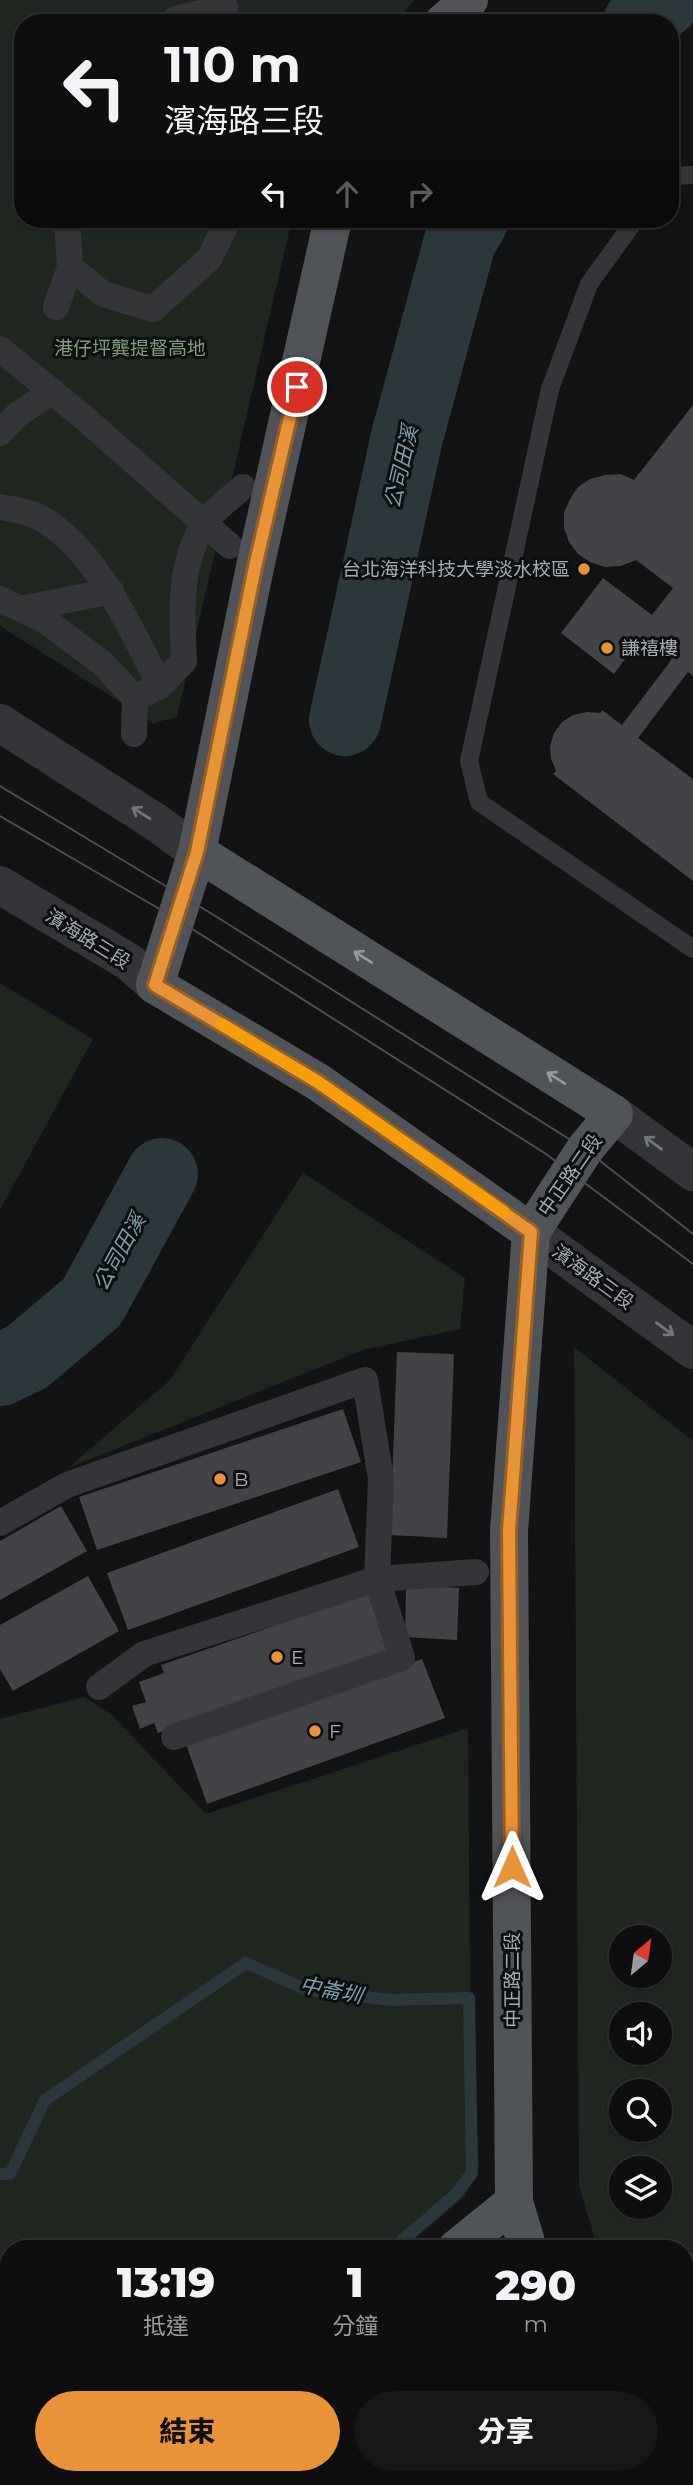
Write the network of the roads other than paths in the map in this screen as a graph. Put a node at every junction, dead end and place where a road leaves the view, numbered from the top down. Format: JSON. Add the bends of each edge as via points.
{"nodes":[{"id":1,"x":468,"y":0,"type":"edge"},
{"id":2,"x":226,"y":10,"type":"edge"},
{"id":3,"x":204,"y":14,"type":"edge"},
{"id":4,"x":453,"y":14,"type":"edge"},
{"id":5,"x":68,"y":228,"type":"edge"},
{"id":6,"x":224,"y":228,"type":"edge"},
{"id":7,"x":331,"y":228,"type":"edge"},
{"id":8,"x":629,"y":228,"type":"edge"},
{"id":9,"x":70,"y":267,"type":"junction"},
{"id":10,"x":56,"y":307,"type":"dead end"},
{"id":11,"x":0,"y":349,"type":"edge"},
{"id":12,"x":52,"y":391,"type":"junction"},
{"id":13,"x":0,"y":433,"type":"edge"},
{"id":14,"x":243,"y":487,"type":"dead end"},
{"id":15,"x":0,"y":506,"type":"edge"},
{"id":16,"x":204,"y":523,"type":"junction"},
{"id":17,"x":230,"y":546,"type":"dead end"},
{"id":18,"x":111,"y":591,"type":"junction"},
{"id":19,"x":11,"y":604,"type":"edge"},
{"id":20,"x":160,"y":686,"type":"junction"},
{"id":21,"x":135,"y":698,"type":"junction"},
{"id":22,"x":0,"y":723,"type":"edge"},
{"id":23,"x":134,"y":734,"type":"dead end"},
{"id":24,"x":197,"y":852,"type":"junction"},
{"id":25,"x":0,"y":885,"type":"edge"},
{"id":26,"x":693,"y":949,"type":"edge"},
{"id":27,"x":155,"y":985,"type":"junction"},
{"id":28,"x":614,"y":1114,"type":"junction"},
{"id":29,"x":693,"y":1172,"type":"edge"},
{"id":30,"x":531,"y":1232,"type":"junction"},
{"id":31,"x":693,"y":1350,"type":"edge"},
{"id":32,"x":0,"y":1523,"type":"edge"},
{"id":33,"x":476,"y":1572,"type":"dead end"},
{"id":34,"x":377,"y":1579,"type":"junction"},
{"id":35,"x":99,"y":1687,"type":"dead end"},
{"id":36,"x":174,"y":1737,"type":"dead end"},
{"id":37,"x":514,"y":2202,"type":"junction"},
{"id":38,"x":467,"y":2240,"type":"edge"},
{"id":39,"x":525,"y":2240,"type":"edge"}],
"edges":[{"from":1,"to":4,"type":"main road"},
{"from":2,"to":3,"type":"street"},
{"from":5,"to":9,"type":"street"},
{"from":6,"to":9,"type":"street","via":[[209,259],[153,309],[103,294]]},
{"from":7,"to":24,"type":"main road"},
{"from":8,"to":26,"type":"lane","via":[[589,284],[550,389],[469,761],[480,802]]},
{"from":9,"to":10,"type":"street"},
{"from":11,"to":12,"type":"street"},
{"from":12,"to":13,"type":"street"},
{"from":12,"to":16,"type":"street"},
{"from":14,"to":16,"type":"street"},
{"from":15,"to":18,"type":"street","via":[[36,515],[65,534]]},
{"from":16,"to":17,"type":"street"},
{"from":16,"to":20,"type":"street","via":[[185,569],[184,661]]},
{"from":18,"to":19,"type":"street"},
{"from":18,"to":20,"type":"street"},
{"from":19,"to":21,"type":"street","via":[[46,621],[102,663]]},
{"from":20,"to":21,"type":"street"},
{"from":21,"to":23,"type":"street"},
{"from":24,"to":22,"type":"street","one_way":true},
{"from":24,"to":27,"type":"main road"},
{"from":28,"to":24,"type":"main road","one_way":true},
{"from":25,"to":27,"type":"street","name":"濱海路三段","via":[[129,962]]},
{"from":27,"to":30,"type":"main road","name":"濱海路三段","via":[[318,1082]]},
{"from":29,"to":28,"type":"street","one_way":true},
{"from":28,"to":30,"type":"main road","name":"中正路二段"},
{"from":30,"to":31,"type":"street","name":"濱海路三段","one_way":true},
{"from":30,"to":37,"type":"main road","name":"中正路二段","via":[[509,1531]]},
{"from":32,"to":34,"type":"street","via":[[67,1485],[365,1380],[381,1479]]},
{"from":33,"to":34,"type":"street"},
{"from":34,"to":35,"type":"street","via":[[144,1654]]},
{"from":34,"to":36,"type":"street","via":[[402,1658]]},
{"from":37,"to":38,"type":"main road"},
{"from":37,"to":39,"type":"main road","name":"中正路二段"}]}
